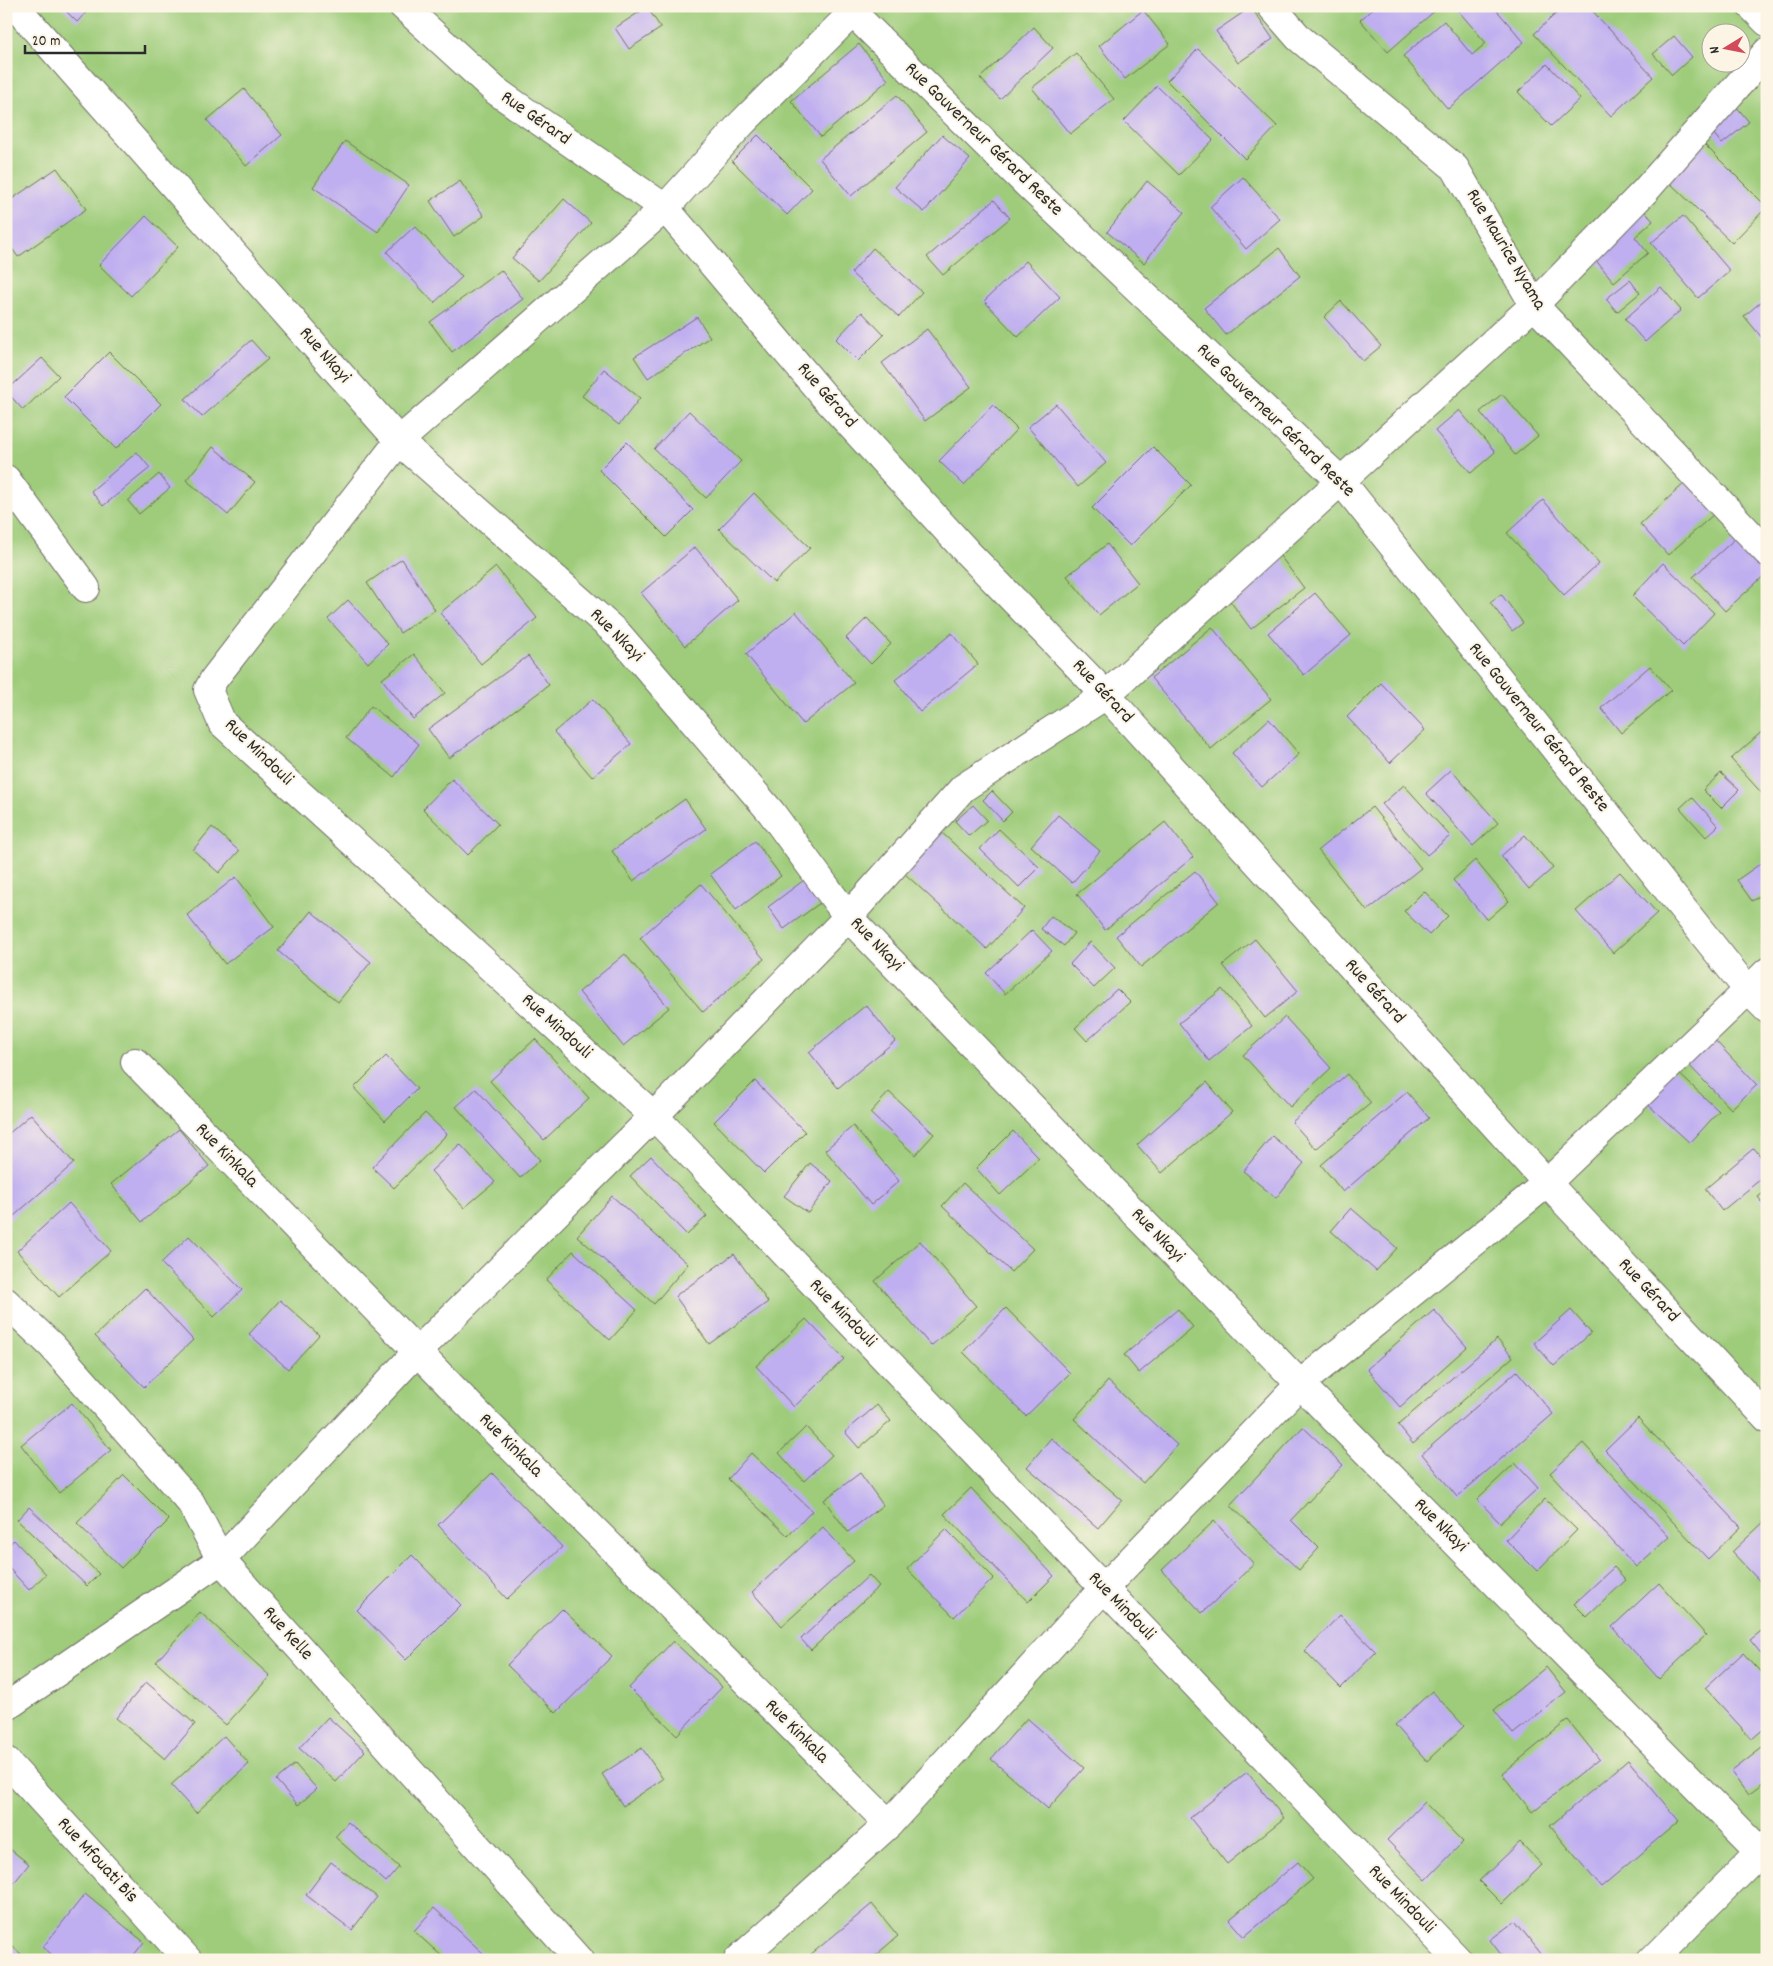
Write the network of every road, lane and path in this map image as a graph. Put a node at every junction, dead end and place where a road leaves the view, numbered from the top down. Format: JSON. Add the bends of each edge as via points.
{"nodes":[{"id":1,"x":15,"y":6,"type":"edge"},
{"id":2,"x":403,"y":6,"type":"edge"},
{"id":3,"x":1271,"y":6,"type":"edge"},
{"id":4,"x":1751,"y":6,"type":"edge"},
{"id":5,"x":856,"y":9,"type":"edge"},
{"id":6,"x":1767,"y":22,"type":"edge"},
{"id":7,"x":1767,"y":52,"type":"edge"},
{"id":8,"x":665,"y":208,"type":"junction"},
{"id":9,"x":1534,"y":305,"type":"junction"},
{"id":10,"x":400,"y":441,"type":"junction"},
{"id":11,"x":6,"y":480,"type":"edge"},
{"id":12,"x":1341,"y":481,"type":"junction"},
{"id":13,"x":1767,"y":552,"type":"edge"},
{"id":14,"x":86,"y":588,"type":"dead end"},
{"id":15,"x":1106,"y":695,"type":"junction"},
{"id":16,"x":848,"y":917,"type":"junction"},
{"id":17,"x":1757,"y":981,"type":"edge"},
{"id":18,"x":1767,"y":1009,"type":"edge"},
{"id":19,"x":135,"y":1062,"type":"dead end"},
{"id":20,"x":654,"y":1116,"type":"junction"},
{"id":21,"x":1547,"y":1183,"type":"junction"},
{"id":22,"x":6,"y":1302,"type":"edge"},
{"id":23,"x":417,"y":1352,"type":"junction"},
{"id":24,"x":1300,"y":1384,"type":"junction"},
{"id":25,"x":1767,"y":1418,"type":"edge"},
{"id":26,"x":221,"y":1560,"type":"junction"},
{"id":27,"x":1104,"y":1589,"type":"junction"},
{"id":28,"x":6,"y":1707,"type":"edge"},
{"id":29,"x":6,"y":1761,"type":"edge"},
{"id":30,"x":889,"y":1824,"type":"junction"},
{"id":31,"x":1764,"y":1852,"type":"edge"},
{"id":32,"x":188,"y":1960,"type":"edge"},
{"id":33,"x":579,"y":1960,"type":"edge"},
{"id":34,"x":738,"y":1960,"type":"edge"},
{"id":35,"x":1458,"y":1960,"type":"edge"},
{"id":36,"x":1652,"y":1960,"type":"edge"}],
"edges":[{"from":1,"to":10,"type":"street","name":"Rue Nkayi"},
{"from":2,"to":8,"type":"street","name":"Rue Gérard","via":[[496,91]]},
{"from":3,"to":9,"type":"street","name":"Rue Maurice Nyama","via":[[1299,38],[1455,168]]},
{"from":4,"to":6,"type":"street"},
{"from":5,"to":8,"type":"street","via":[[742,123]]},
{"from":5,"to":12,"type":"street","name":"Rue Gouverneur Gérard Reste","via":[[1029,186]]},
{"from":7,"to":9,"type":"street","via":[[1645,191]]},
{"from":8,"to":10,"type":"street"},
{"from":8,"to":15,"type":"street","name":"Rue Gérard","via":[[824,396],[967,552]]},
{"from":9,"to":12,"type":"street"},
{"from":9,"to":13,"type":"street","name":"Rue Maurice Nyama"},
{"from":10,"to":16,"type":"street","name":"Rue Nkayi","via":[[619,635],[771,812]]},
{"from":10,"to":20,"type":"street","name":"Rue Mindouli","via":[[208,690],[222,723]]},
{"from":11,"to":14,"type":"street"},
{"from":12,"to":15,"type":"street"},
{"from":12,"to":17,"type":"street","name":"Rue Gouverneur Gérard Reste"},
{"from":15,"to":16,"type":"street","via":[[963,788]]},
{"from":15,"to":21,"type":"street","name":"Rue Gérard"},
{"from":16,"to":20,"type":"street"},
{"from":16,"to":24,"type":"street","name":"Rue Nkayi"},
{"from":17,"to":18,"type":"street","name":"Rue Gouverneur Gérard Reste"},
{"from":17,"to":21,"type":"street"},
{"from":19,"to":23,"type":"street","name":"Rue Kinkala"},
{"from":20,"to":23,"type":"street"},
{"from":20,"to":27,"type":"street","name":"Rue Mindouli"},
{"from":21,"to":24,"type":"street"},
{"from":21,"to":25,"type":"street","name":"Rue Gérard"},
{"from":22,"to":26,"type":"street","name":"Rue Kelle","via":[[52,1346],[191,1503]]},
{"from":23,"to":26,"type":"street"},
{"from":23,"to":30,"type":"street","name":"Rue Kinkala"},
{"from":24,"to":27,"type":"street"},
{"from":24,"to":31,"type":"street","name":"Rue Nkayi"},
{"from":26,"to":28,"type":"street"},
{"from":26,"to":33,"type":"street","name":"Rue Kelle"},
{"from":27,"to":30,"type":"street"},
{"from":27,"to":35,"type":"street","name":"Rue Mindouli"},
{"from":29,"to":32,"type":"street","name":"Rue Mfouati Bis"},
{"from":30,"to":34,"type":"street"},
{"from":31,"to":36,"type":"street"}]}
